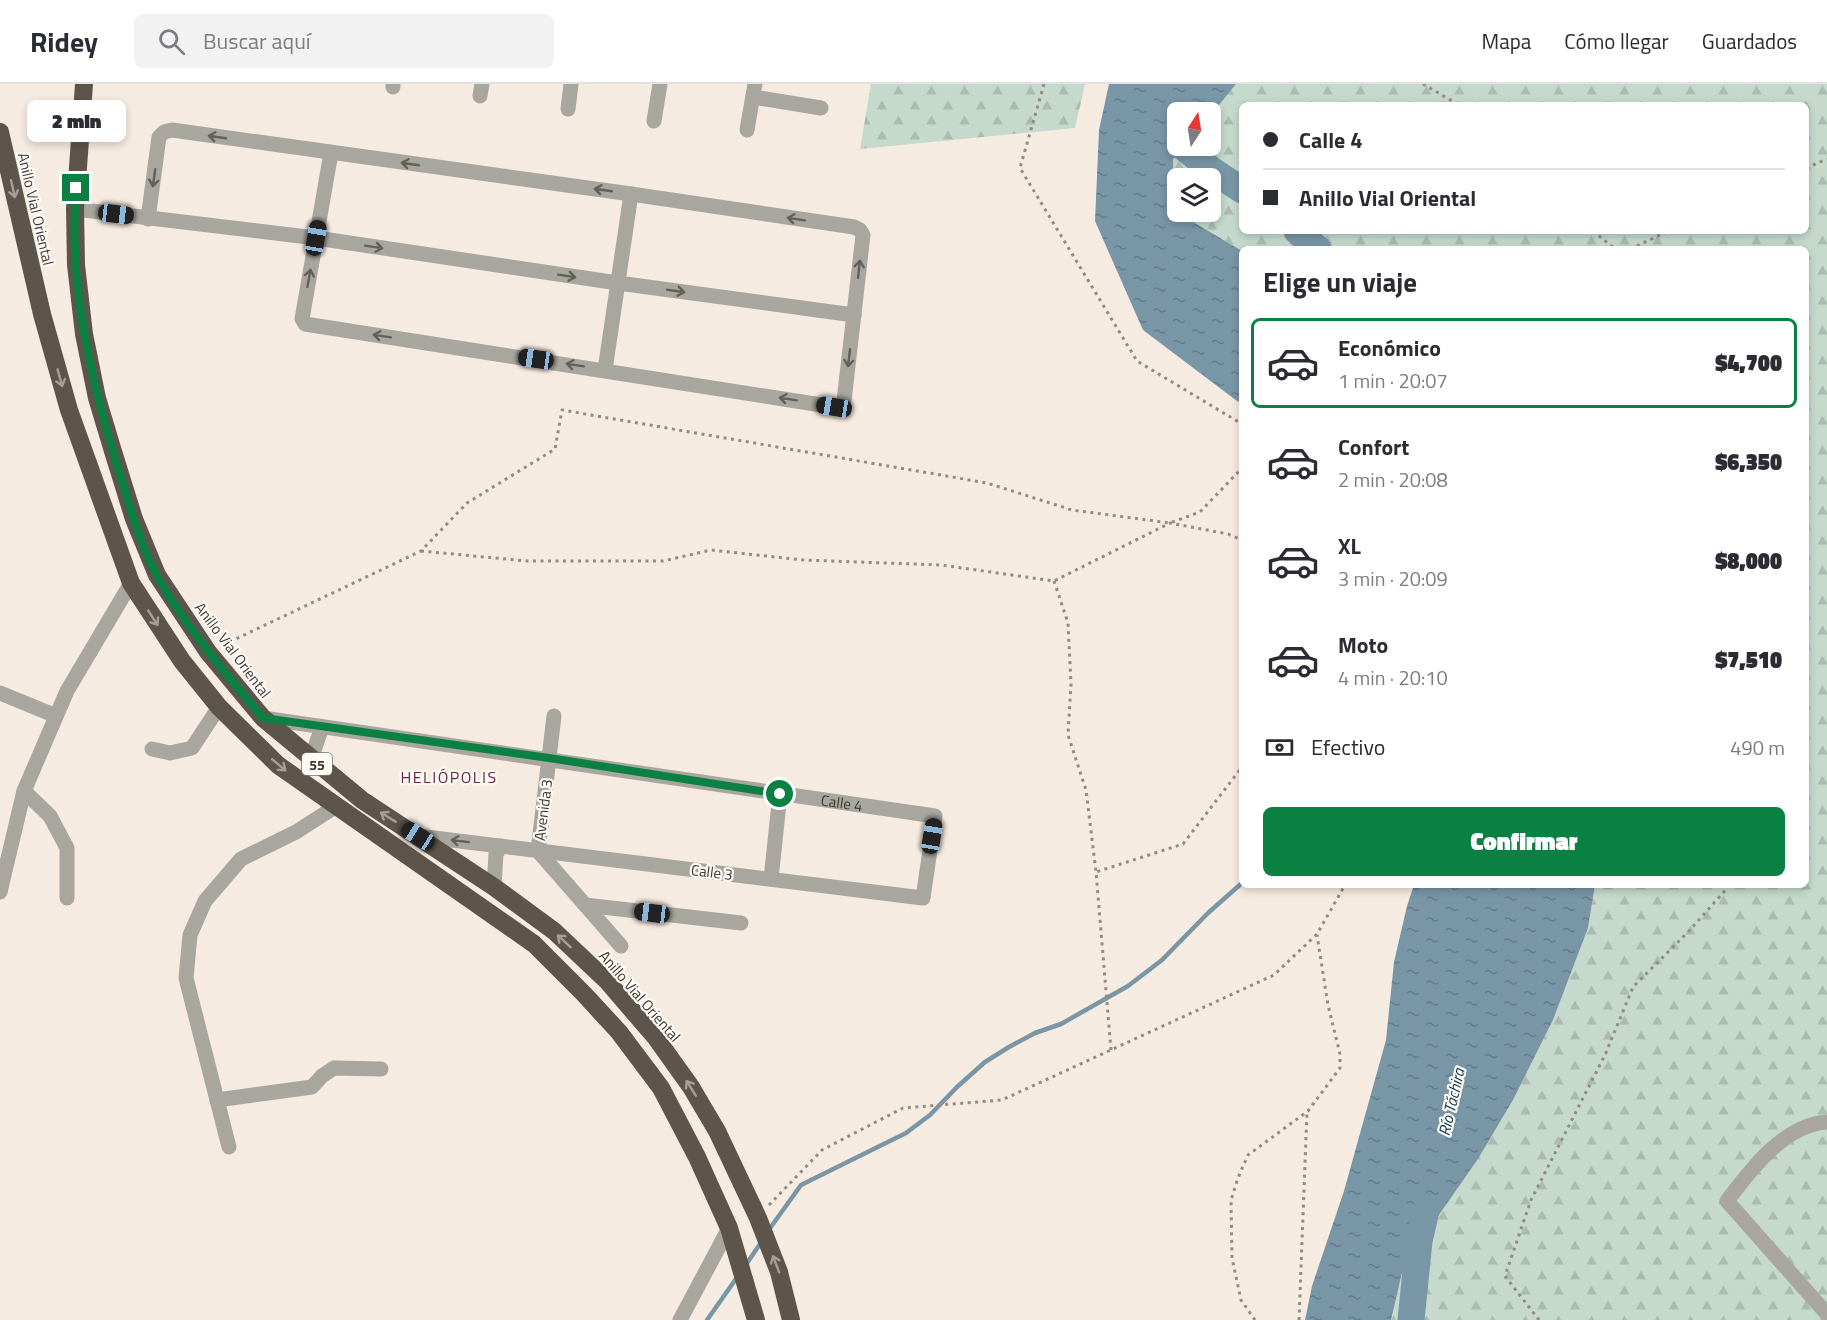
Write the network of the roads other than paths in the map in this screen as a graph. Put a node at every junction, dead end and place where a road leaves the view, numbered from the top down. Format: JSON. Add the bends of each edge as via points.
{"nodes":[{"id":1,"x":84,"y":84,"type":"edge"},
{"id":2,"x":571,"y":84,"type":"edge"},
{"id":3,"x":660,"y":84,"type":"edge"},
{"id":4,"x":754,"y":91,"type":"edge"},
{"id":5,"x":821,"y":108,"type":"dead end"},
{"id":6,"x":568,"y":109,"type":"dead end"},
{"id":7,"x":654,"y":121,"type":"dead end"},
{"id":8,"x":747,"y":130,"type":"dead end"},
{"id":9,"x":0,"y":132,"type":"edge"},
{"id":10,"x":331,"y":153,"type":"junction"},
{"id":11,"x":631,"y":194,"type":"junction"},
{"id":12,"x":75,"y":209,"type":"junction"},
{"id":13,"x":148,"y":219,"type":"junction"},
{"id":14,"x":316,"y":238,"type":"junction"},
{"id":15,"x":618,"y":283,"type":"junction"},
{"id":16,"x":854,"y":315,"type":"junction"},
{"id":17,"x":605,"y":370,"type":"junction"},
{"id":18,"x":131,"y":583,"type":"junction"},
{"id":19,"x":0,"y":693,"type":"edge"},
{"id":20,"x":219,"y":707,"type":"junction"},
{"id":21,"x":554,"y":716,"type":"dead end"},
{"id":22,"x":56,"y":717,"type":"junction"},
{"id":23,"x":263,"y":718,"type":"junction"},
{"id":24,"x":322,"y":727,"type":"junction"},
{"id":25,"x":152,"y":749,"type":"dead end"},
{"id":26,"x":549,"y":758,"type":"junction"},
{"id":27,"x":311,"y":759,"type":"junction"},
{"id":28,"x":24,"y":791,"type":"junction"},
{"id":29,"x":780,"y":794,"type":"junction"},
{"id":30,"x":335,"y":807,"type":"junction"},
{"id":31,"x":418,"y":836,"type":"junction"},
{"id":32,"x":501,"y":846,"type":"junction"},
{"id":33,"x":538,"y":851,"type":"junction"},
{"id":34,"x":771,"y":879,"type":"junction"},
{"id":35,"x":494,"y":887,"type":"junction"},
{"id":36,"x":0,"y":892,"type":"edge"},
{"id":37,"x":67,"y":898,"type":"dead end"},
{"id":38,"x":923,"y":898,"type":"joint"},
{"id":39,"x":585,"y":905,"type":"junction"},
{"id":40,"x":741,"y":923,"type":"dead end"},
{"id":41,"x":621,"y":946,"type":"dead end"},
{"id":42,"x":381,"y":1069,"type":"dead end"},
{"id":43,"x":218,"y":1100,"type":"junction"},
{"id":44,"x":1827,"y":1122,"type":"edge"},
{"id":45,"x":229,"y":1147,"type":"dead end"},
{"id":46,"x":729,"y":1228,"type":"junction"},
{"id":47,"x":1827,"y":1314,"type":"edge"},
{"id":48,"x":680,"y":1320,"type":"edge"},
{"id":49,"x":756,"y":1320,"type":"edge"},
{"id":50,"x":790,"y":1320,"type":"edge"}],
"edges":[{"from":1,"to":12,"type":"highway","name":"Anillo Vial Oriental","number":"55"},
{"from":2,"to":6,"type":"street"},
{"from":3,"to":7,"type":"street"},
{"from":4,"to":5,"type":"street"},
{"from":4,"to":8,"type":"street"},
{"from":9,"to":18,"type":"highway","name":"Anillo Vial Oriental","number":"55","one_way":true,"via":[[42,314],[69,410]]},
{"from":11,"to":10,"type":"street","one_way":true},
{"from":10,"to":13,"type":"street","one_way":true,"via":[[164,132],[159,137]]},
{"from":10,"to":14,"type":"street"},
{"from":11,"to":15,"type":"street"},
{"from":16,"to":11,"type":"street","one_way":true,"via":[[863,235],[860,230]]},
{"from":12,"to":13,"type":"street"},
{"from":12,"to":23,"type":"highway","name":"Anillo Vial Oriental","number":"55","via":[[76,265],[84,334],[97,398],[134,519],[157,575],[208,652]]},
{"from":13,"to":14,"type":"street"},
{"from":14,"to":15,"type":"street","one_way":true},
{"from":17,"to":14,"type":"street","one_way":true,"via":[[305,324],[302,319]]},
{"from":15,"to":16,"type":"street","one_way":true},
{"from":15,"to":17,"type":"street"},
{"from":16,"to":17,"type":"street","one_way":true,"via":[[844,401],[834,407]]},
{"from":18,"to":20,"type":"highway","name":"Anillo Vial Oriental","number":"55","one_way":true,"via":[[182,661]]},
{"from":18,"to":22,"type":"street","via":[[67,691]]},
{"from":19,"to":22,"type":"street"},
{"from":20,"to":25,"type":"street","via":[[192,748],[170,753]]},
{"from":20,"to":30,"type":"highway","name":"Anillo Vial Oriental","number":"55","one_way":true,"via":[[278,765]]},
{"from":21,"to":26,"type":"street","name":"Avenida 3"},
{"from":22,"to":28,"type":"street"},
{"from":23,"to":24,"type":"street","name":"Calle 4"},
{"from":23,"to":27,"type":"highway","name":"Anillo Vial Oriental","number":"55"},
{"from":24,"to":26,"type":"street","name":"Calle 4"},
{"from":24,"to":27,"type":"street"},
{"from":26,"to":29,"type":"street","name":"Calle 4"},
{"from":26,"to":33,"type":"street","name":"Avenida 3"},
{"from":31,"to":27,"type":"highway","name":"Anillo Vial Oriental","number":"55","one_way":true,"via":[[362,800]]},
{"from":28,"to":36,"type":"street"},
{"from":28,"to":37,"type":"street","via":[[50,816],[67,848]]},
{"from":29,"to":34,"type":"street"},
{"from":29,"to":38,"type":"street","name":"Calle 4","via":[[935,816]]},
{"from":30,"to":43,"type":"street","via":[[241,859],[205,901],[190,935],[186,978]]},
{"from":30,"to":46,"type":"highway","name":"Anillo Vial Oriental","number":"55","via":[[534,944],[584,994],[661,1088]]},
{"from":32,"to":31,"type":"street","name":"Calle 3","one_way":true},
{"from":31,"to":35,"type":"highway","name":"Anillo Vial Oriental","number":"55"},
{"from":32,"to":33,"type":"street","name":"Calle 3"},
{"from":32,"to":35,"type":"street","via":[[496,854]]},
{"from":33,"to":34,"type":"street","name":"Calle 3"},
{"from":33,"to":39,"type":"street","name":"Avenida 3"},
{"from":34,"to":38,"type":"street","name":"Calle 3"},
{"from":50,"to":35,"type":"highway","name":"Anillo Vial Oriental","number":"55","one_way":true,"via":[[779,1272],[758,1218],[717,1131],[691,1087],[608,981],[554,931]]},
{"from":39,"to":40,"type":"street"},
{"from":39,"to":41,"type":"street","name":"Avenida 3"},
{"from":42,"to":43,"type":"street","via":[[334,1068],[312,1088]]},
{"from":43,"to":45,"type":"street"},
{"from":44,"to":47,"type":"street","via":[[1786,1137],[1752,1167],[1727,1201]]},
{"from":46,"to":48,"type":"street"},
{"from":46,"to":49,"type":"highway","name":"Anillo Vial Oriental","number":"55"}]}
